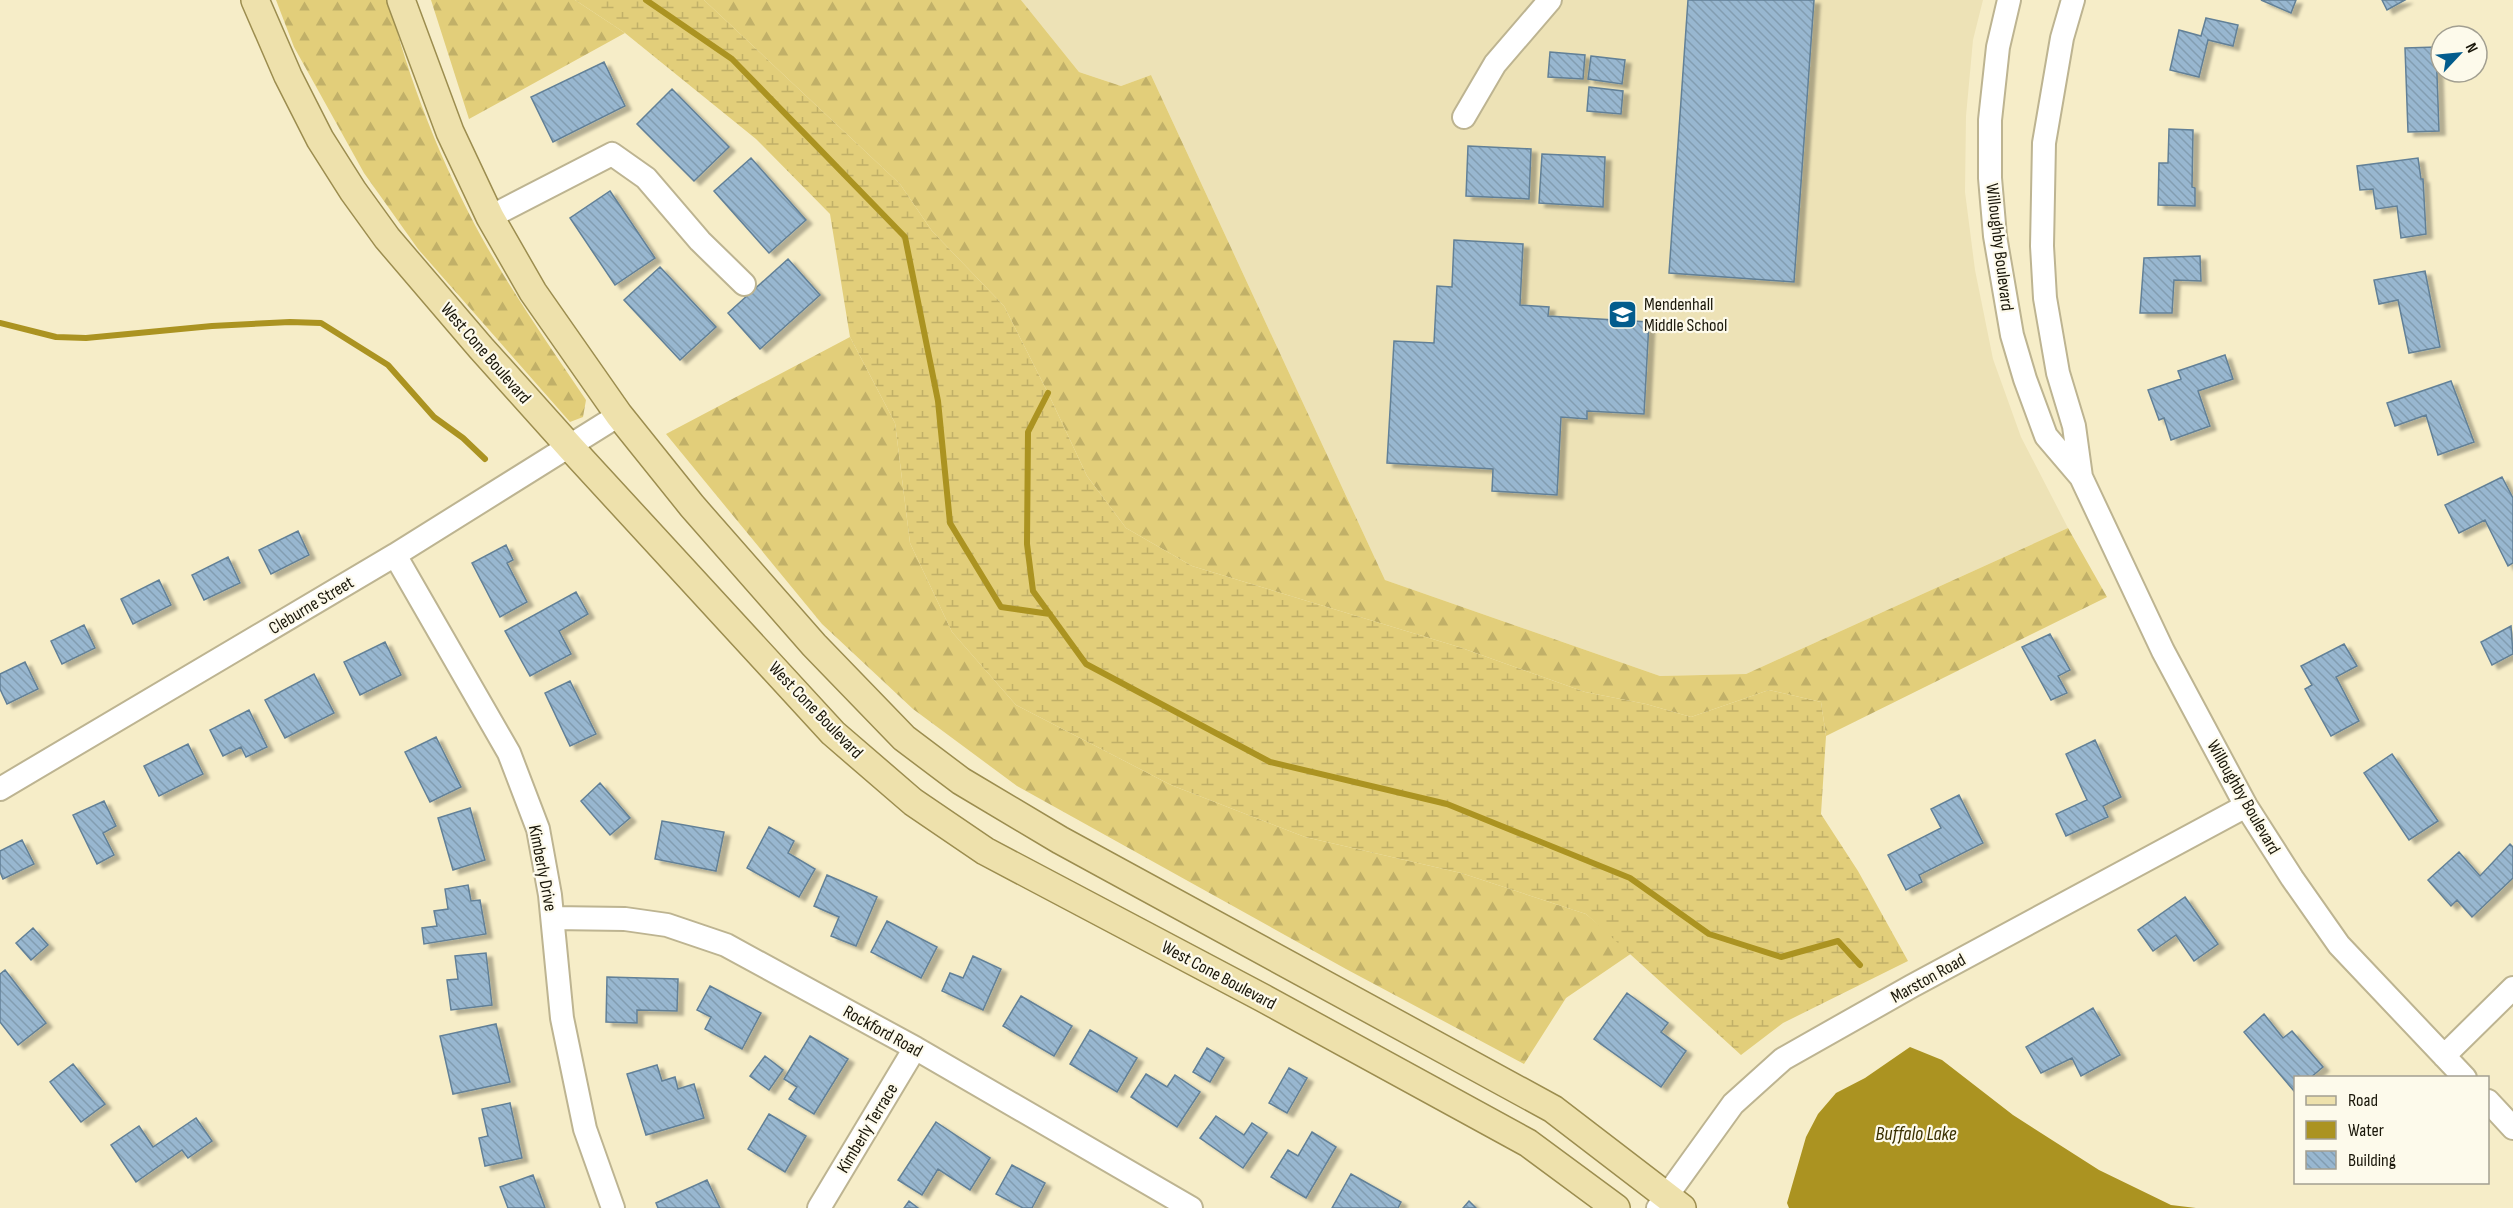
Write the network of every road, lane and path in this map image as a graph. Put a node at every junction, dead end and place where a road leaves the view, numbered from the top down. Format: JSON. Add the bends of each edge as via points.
{"nodes":[{"id":1,"x":255,"y":0,"type":"edge"},
{"id":2,"x":401,"y":0,"type":"edge"},
{"id":3,"x":1550,"y":0,"type":"edge"},
{"id":4,"x":2009,"y":0,"type":"edge"},
{"id":5,"x":2073,"y":0,"type":"edge"},
{"id":6,"x":1464,"y":117,"type":"dead end"},
{"id":7,"x":490,"y":217,"type":"junction"},
{"id":8,"x":744,"y":284,"type":"dead end"},
{"id":9,"x":618,"y":416,"type":"junction"},
{"id":10,"x":568,"y":446,"type":"junction"},
{"id":11,"x":2081,"y":477,"type":"junction"},
{"id":12,"x":394,"y":555,"type":"junction"},
{"id":13,"x":0,"y":789,"type":"edge"},
{"id":14,"x":2246,"y":806,"type":"junction"},
{"id":15,"x":553,"y":918,"type":"junction"},
{"id":16,"x":2513,"y":988,"type":"edge"},
{"id":17,"x":915,"y":1048,"type":"junction"},
{"id":18,"x":2444,"y":1056,"type":"junction"},
{"id":19,"x":2464,"y":1076,"type":"edge"},
{"id":20,"x":2489,"y":1103,"type":"edge"},
{"id":21,"x":2513,"y":1128,"type":"edge"},
{"id":22,"x":1669,"y":1203,"type":"edge"},
{"id":23,"x":613,"y":1208,"type":"edge"},
{"id":24,"x":819,"y":1208,"type":"edge"},
{"id":25,"x":1191,"y":1208,"type":"edge"},
{"id":26,"x":1616,"y":1208,"type":"edge"}],
"edges":[{"from":1,"to":10,"type":"main road","name":"West Cone Boulevard","via":[[320,140],[353,191],[394,247]]},
{"from":2,"to":7,"type":"main road","via":[[450,132]]},
{"from":3,"to":6,"type":"street","via":[[1495,64]]},
{"from":4,"to":11,"type":"street","name":"Willoughby Boulevard","via":[[1998,47],[1990,120],[1995,236],[2025,380],[2046,436]]},
{"from":5,"to":11,"type":"street","name":"Willoughby Boulevard","via":[[2062,38],[2044,143],[2042,246],[2045,298],[2058,373],[2074,426]]},
{"from":7,"to":8,"type":"street","via":[[612,154],[646,178],[700,241]]},
{"from":7,"to":9,"type":"main road","via":[[533,292]]},
{"from":9,"to":10,"type":"street","name":"Cleburne Street"},
{"from":9,"to":22,"type":"main road","via":[[814,645],[904,738],[961,782],[1553,1109]]},
{"from":10,"to":12,"type":"street","name":"Cleburne Street"},
{"from":10,"to":26,"type":"main road","name":"West Cone Boulevard","via":[[833,733],[913,802],[985,851],[1528,1143]]},
{"from":11,"to":14,"type":"street","name":"Willoughby Boulevard","via":[[2163,651]]},
{"from":12,"to":13,"type":"street","name":"Cleburne Street"},
{"from":12,"to":15,"type":"street","name":"Kimberly Drive","via":[[509,753],[538,829]]},
{"from":14,"to":18,"type":"street","name":"Willoughby Boulevard","via":[[2339,945]]},
{"from":14,"to":22,"type":"street","name":"Marston Road","via":[[1783,1059],[1733,1104]]},
{"from":15,"to":17,"type":"street","name":"Rockford Road","via":[[625,919],[667,925],[726,945]]},
{"from":15,"to":23,"type":"street","name":"Kimberly Drive","via":[[562,1018],[585,1129]]},
{"from":16,"to":18,"type":"street"},
{"from":17,"to":24,"type":"street","name":"Kimberly Terrace"},
{"from":17,"to":25,"type":"street","name":"Rockford Road"},
{"from":18,"to":19,"type":"street","name":"Willoughby Boulevard"},
{"from":20,"to":21,"type":"street"}]}
